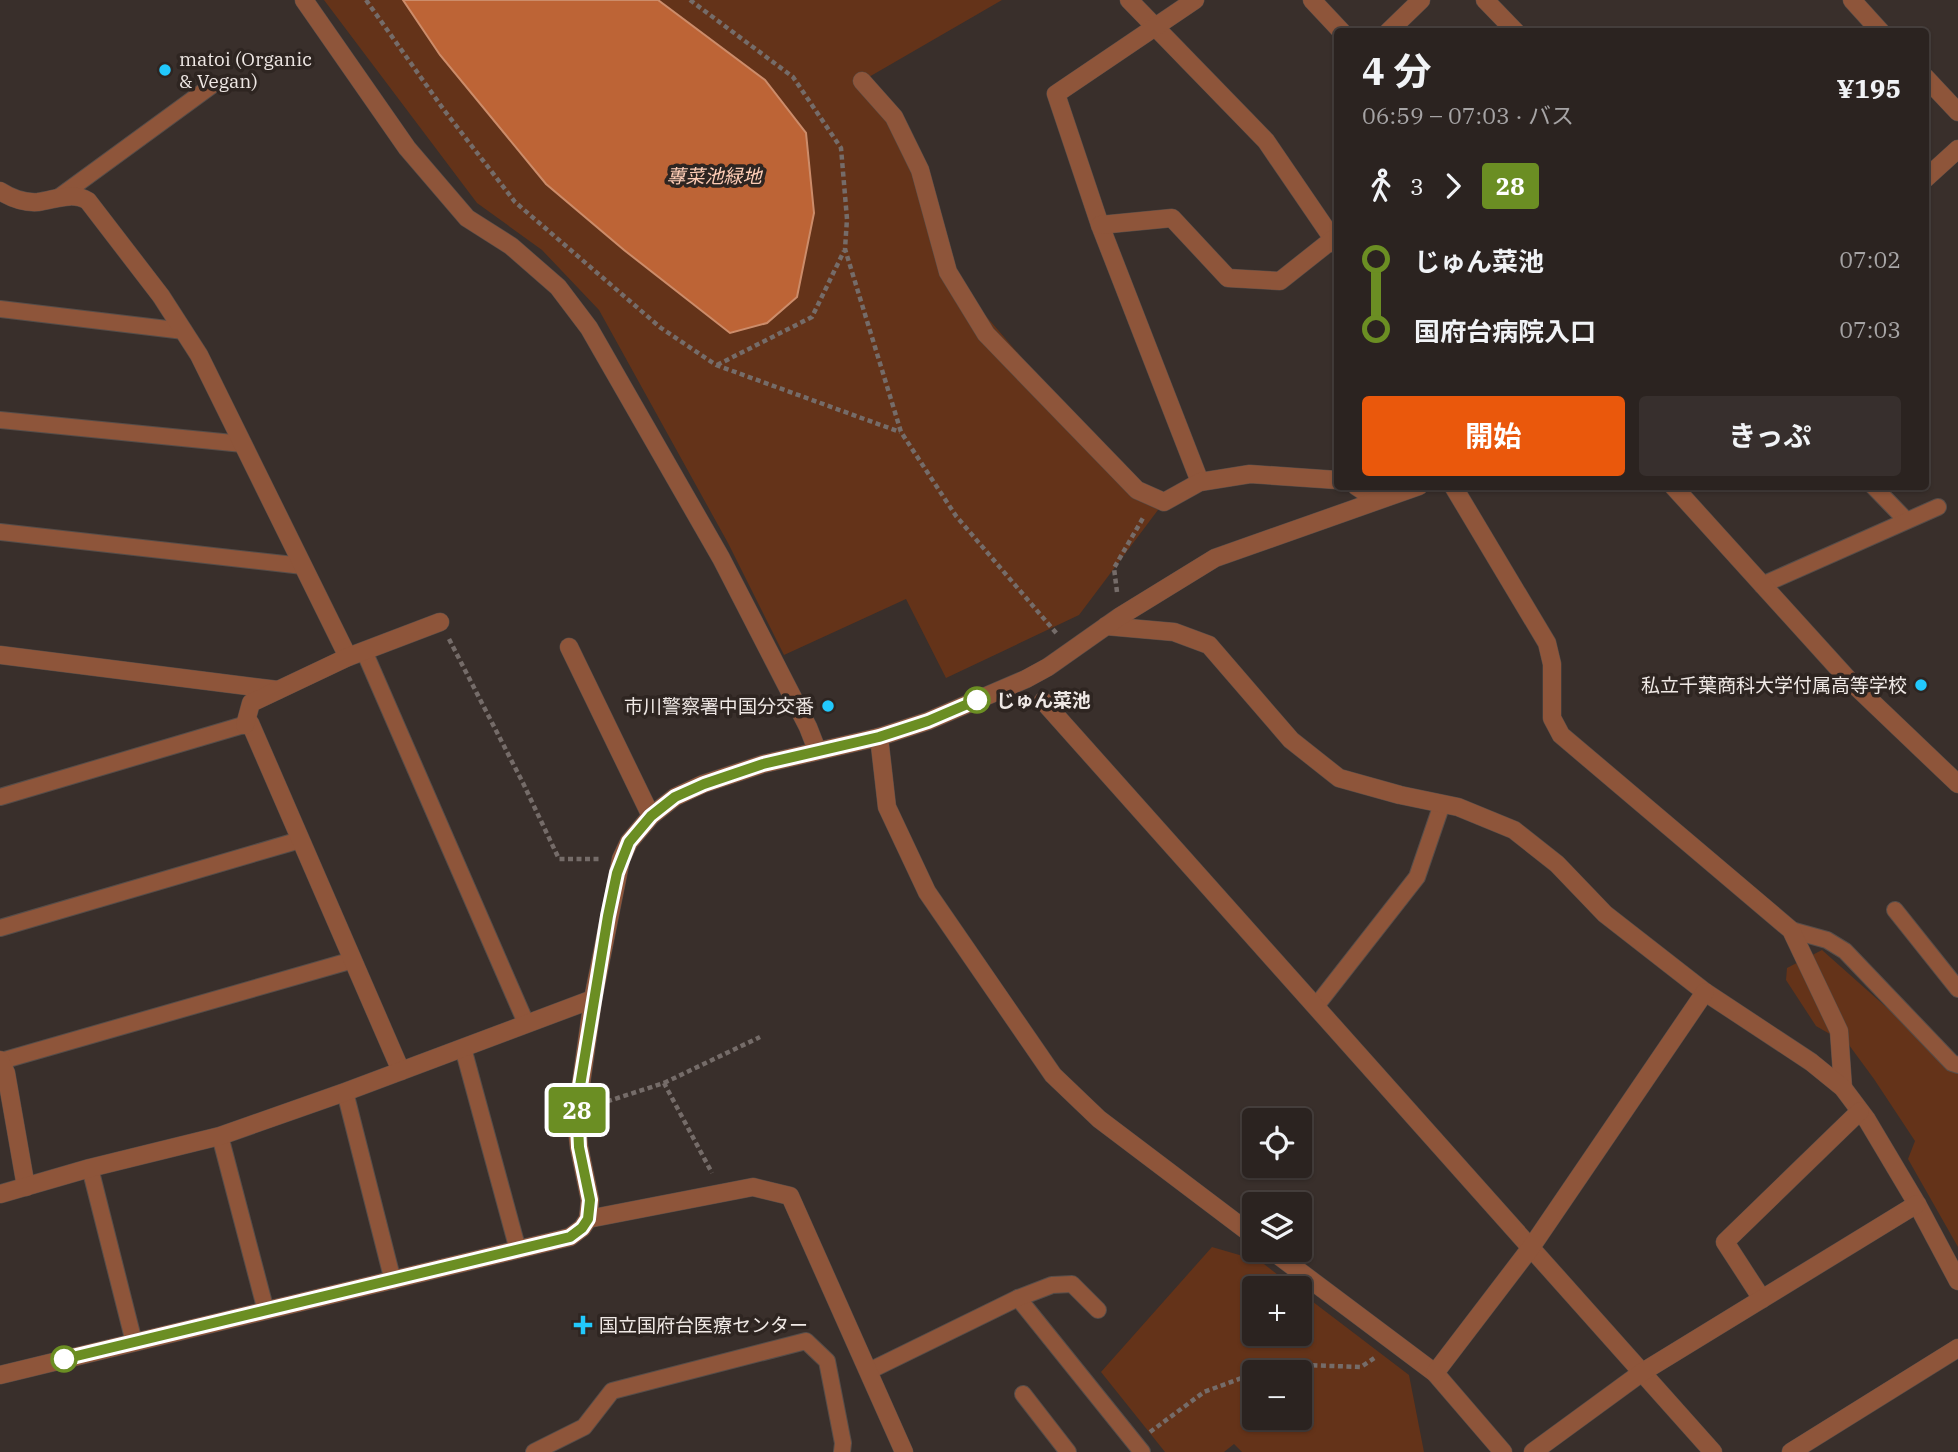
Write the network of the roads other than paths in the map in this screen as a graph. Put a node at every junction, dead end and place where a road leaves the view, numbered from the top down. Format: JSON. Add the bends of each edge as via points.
{"nodes":[{"id":1,"x":304,"y":0,"type":"edge"},
{"id":2,"x":1129,"y":0,"type":"edge"},
{"id":3,"x":1195,"y":0,"type":"edge"},
{"id":4,"x":1312,"y":0,"type":"edge"},
{"id":5,"x":1421,"y":0,"type":"edge"},
{"id":6,"x":1485,"y":0,"type":"edge"},
{"id":7,"x":1852,"y":0,"type":"edge"},
{"id":8,"x":1155,"y":26,"type":"junction"},
{"id":9,"x":1338,"y":28,"type":"edge"},
{"id":10,"x":1392,"y":28,"type":"edge"},
{"id":11,"x":1512,"y":28,"type":"edge"},
{"id":12,"x":1877,"y":28,"type":"edge"},
{"id":13,"x":862,"y":81,"type":"dead end"},
{"id":14,"x":1929,"y":82,"type":"edge"},
{"id":15,"x":211,"y":86,"type":"dead end"},
{"id":16,"x":1958,"y":112,"type":"edge"},
{"id":17,"x":1958,"y":149,"type":"edge"},
{"id":18,"x":1929,"y":175,"type":"edge"},
{"id":19,"x":0,"y":191,"type":"edge"},
{"id":20,"x":59,"y":197,"type":"junction"},
{"id":21,"x":1100,"y":225,"type":"junction"},
{"id":22,"x":1334,"y":241,"type":"edge"},
{"id":23,"x":1334,"y":243,"type":"edge"},
{"id":24,"x":0,"y":309,"type":"edge"},
{"id":25,"x":184,"y":331,"type":"junction"},
{"id":26,"x":0,"y":420,"type":"edge"},
{"id":27,"x":243,"y":444,"type":"junction"},
{"id":28,"x":1334,"y":480,"type":"edge"},
{"id":29,"x":1200,"y":482,"type":"junction"},
{"id":30,"x":1362,"y":490,"type":"edge"},
{"id":31,"x":1407,"y":490,"type":"edge"},
{"id":32,"x":1455,"y":490,"type":"edge"},
{"id":33,"x":1677,"y":490,"type":"edge"},
{"id":34,"x":1877,"y":490,"type":"edge"},
{"id":35,"x":1377,"y":500,"type":"junction"},
{"id":36,"x":1938,"y":507,"type":"dead end"},
{"id":37,"x":1905,"y":519,"type":"junction"},
{"id":38,"x":0,"y":532,"type":"edge"},
{"id":39,"x":303,"y":566,"type":"junction"},
{"id":40,"x":1762,"y":585,"type":"junction"},
{"id":41,"x":1113,"y":621,"type":"junction"},
{"id":42,"x":440,"y":622,"type":"road end"},
{"id":43,"x":569,"y":646,"type":"dead end"},
{"id":44,"x":356,"y":654,"type":"junction"},
{"id":45,"x":0,"y":655,"type":"edge"},
{"id":46,"x":278,"y":690,"type":"junction"},
{"id":47,"x":1043,"y":701,"type":"dead end"},
{"id":48,"x":248,"y":724,"type":"junction"},
{"id":49,"x":879,"y":737,"type":"junction"},
{"id":50,"x":817,"y":750,"type":"junction"},
{"id":51,"x":1958,"y":785,"type":"edge"},
{"id":52,"x":0,"y":797,"type":"edge"},
{"id":53,"x":1442,"y":804,"type":"junction"},
{"id":54,"x":651,"y":816,"type":"junction"},
{"id":55,"x":300,"y":840,"type":"junction"},
{"id":56,"x":1895,"y":910,"type":"dead end"},
{"id":57,"x":0,"y":928,"type":"edge"},
{"id":58,"x":1791,"y":930,"type":"junction"},
{"id":59,"x":353,"y":960,"type":"junction"},
{"id":60,"x":1958,"y":989,"type":"edge"},
{"id":61,"x":1705,"y":992,"type":"junction"},
{"id":62,"x":593,"y":999,"type":"junction"},
{"id":63,"x":1316,"y":1006,"type":"junction"},
{"id":64,"x":526,"y":1023,"type":"junction"},
{"id":65,"x":463,"y":1048,"type":"junction"},
{"id":66,"x":0,"y":1060,"type":"edge"},
{"id":67,"x":1958,"y":1065,"type":"edge"},
{"id":68,"x":401,"y":1071,"type":"junction"},
{"id":69,"x":1843,"y":1088,"type":"junction"},
{"id":70,"x":345,"y":1093,"type":"junction"},
{"id":71,"x":1860,"y":1111,"type":"junction"},
{"id":72,"x":220,"y":1136,"type":"junction"},
{"id":73,"x":90,"y":1168,"type":"junction"},
{"id":74,"x":26,"y":1187,"type":"junction"},
{"id":75,"x":0,"y":1194,"type":"edge"},
{"id":76,"x":1917,"y":1204,"type":"junction"},
{"id":77,"x":588,"y":1219,"type":"junction"},
{"id":78,"x":1242,"y":1227,"type":"edge"},
{"id":79,"x":1531,"y":1247,"type":"junction"},
{"id":80,"x":518,"y":1250,"type":"junction"},
{"id":81,"x":1287,"y":1262,"type":"edge"},
{"id":82,"x":393,"y":1281,"type":"junction"},
{"id":83,"x":1958,"y":1281,"type":"edge"},
{"id":84,"x":1018,"y":1298,"type":"junction"},
{"id":85,"x":1762,"y":1298,"type":"junction"},
{"id":86,"x":1098,"y":1310,"type":"dead end"},
{"id":87,"x":266,"y":1311,"type":"junction"},
{"id":88,"x":134,"y":1342,"type":"junction"},
{"id":89,"x":1958,"y":1348,"type":"edge"},
{"id":90,"x":869,"y":1371,"type":"junction"},
{"id":91,"x":1435,"y":1373,"type":"junction"},
{"id":92,"x":1641,"y":1373,"type":"junction"},
{"id":93,"x":0,"y":1375,"type":"edge"},
{"id":94,"x":1023,"y":1394,"type":"dead end"},
{"id":95,"x":1138,"y":1447,"type":"edge"},
{"id":96,"x":534,"y":1452,"type":"edge"},
{"id":97,"x":842,"y":1452,"type":"edge"},
{"id":98,"x":904,"y":1452,"type":"edge"},
{"id":99,"x":1068,"y":1452,"type":"edge"},
{"id":100,"x":1503,"y":1452,"type":"edge"},
{"id":101,"x":1533,"y":1452,"type":"edge"},
{"id":102,"x":1713,"y":1452,"type":"edge"},
{"id":103,"x":1791,"y":1452,"type":"edge"}],
"edges":[{"from":1,"to":50,"type":"street","via":[[407,148],[467,218],[511,246],[558,287],[589,328],[721,558]]},
{"from":2,"to":8,"type":"street"},
{"from":3,"to":8,"type":"street"},
{"from":4,"to":9,"type":"street"},
{"from":5,"to":10,"type":"street"},
{"from":6,"to":11,"type":"street"},
{"from":7,"to":12,"type":"street"},
{"from":8,"to":21,"type":"street","via":[[1056,94]]},
{"from":8,"to":22,"type":"street","via":[[1266,141]]},
{"from":13,"to":29,"type":"street","via":[[894,117],[920,170],[948,272],[986,334],[1137,490],[1164,502]]},
{"from":14,"to":16,"type":"street"},
{"from":15,"to":20,"type":"lane"},
{"from":17,"to":18,"type":"street"},
{"from":19,"to":20,"type":"street","via":[[21,201]]},
{"from":20,"to":25,"type":"street","via":[[80,196],[88,201]]},
{"from":21,"to":23,"type":"street","via":[[1172,218],[1228,278],[1280,281]]},
{"from":21,"to":29,"type":"street"},
{"from":24,"to":25,"type":"lane"},
{"from":25,"to":27,"type":"street"},
{"from":26,"to":27,"type":"lane"},
{"from":27,"to":39,"type":"street"},
{"from":28,"to":29,"type":"street","via":[[1250,474]]},
{"from":30,"to":35,"type":"street"},
{"from":31,"to":35,"type":"street"},
{"from":32,"to":58,"type":"street","via":[[1547,643],[1552,664],[1552,718],[1561,735]]},
{"from":33,"to":40,"type":"street"},
{"from":34,"to":37,"type":"lane"},
{"from":35,"to":41,"type":"street","via":[[1215,558]]},
{"from":36,"to":37,"type":"lane"},
{"from":37,"to":40,"type":"lane"},
{"from":38,"to":39,"type":"lane"},
{"from":39,"to":44,"type":"street"},
{"from":40,"to":51,"type":"street","via":[[1847,678]]},
{"from":41,"to":49,"type":"street","via":[[1026,679]]},
{"from":41,"to":53,"type":"street","via":[[1174,632],[1209,645],[1291,740],[1339,778]]},
{"from":42,"to":44,"type":"street"},
{"from":43,"to":54,"type":"street"},
{"from":44,"to":46,"type":"street"},
{"from":44,"to":64,"type":"lane"},
{"from":45,"to":46,"type":"street"},
{"from":46,"to":48,"type":"street","via":[[251,703]]},
{"from":47,"to":63,"type":"street"},
{"from":48,"to":52,"type":"lane"},
{"from":48,"to":55,"type":"street"},
{"from":49,"to":50,"type":"street"},
{"from":49,"to":78,"type":"street","via":[[887,807],[927,892],[1053,1075],[1099,1119]]},
{"from":50,"to":54,"type":"street","via":[[704,784],[675,797]]},
{"from":53,"to":61,"type":"street","via":[[1514,830],[1557,864],[1605,914]]},
{"from":53,"to":63,"type":"lane","via":[[1417,877]]},
{"from":54,"to":62,"type":"street","via":[[621,859]]},
{"from":55,"to":57,"type":"lane"},
{"from":55,"to":59,"type":"street"},
{"from":56,"to":60,"type":"lane"},
{"from":58,"to":67,"type":"lane","via":[[1827,940],[1845,951]]},
{"from":58,"to":69,"type":"street","via":[[1839,1031]]},
{"from":59,"to":66,"type":"lane"},
{"from":59,"to":68,"type":"street"},
{"from":61,"to":69,"type":"street"},
{"from":61,"to":79,"type":"street"},
{"from":62,"to":64,"type":"street"},
{"from":62,"to":77,"type":"street","via":[[577,1104],[579,1147],[590,1200]]},
{"from":63,"to":79,"type":"street"},
{"from":64,"to":65,"type":"street"},
{"from":65,"to":68,"type":"street"},
{"from":65,"to":80,"type":"lane"},
{"from":66,"to":74,"type":"street"},
{"from":68,"to":70,"type":"street"},
{"from":69,"to":71,"type":"street"},
{"from":70,"to":72,"type":"street"},
{"from":70,"to":82,"type":"lane"},
{"from":71,"to":76,"type":"street"},
{"from":71,"to":85,"type":"street","via":[[1725,1242]]},
{"from":72,"to":73,"type":"street"},
{"from":72,"to":87,"type":"lane"},
{"from":73,"to":74,"type":"street"},
{"from":73,"to":88,"type":"lane"},
{"from":74,"to":75,"type":"street"},
{"from":76,"to":83,"type":"street"},
{"from":76,"to":85,"type":"street"},
{"from":77,"to":80,"type":"street","via":[[570,1237]]},
{"from":77,"to":90,"type":"street","via":[[753,1187],[790,1196]]},
{"from":79,"to":91,"type":"street"},
{"from":79,"to":92,"type":"street"},
{"from":80,"to":82,"type":"street"},
{"from":81,"to":91,"type":"street"},
{"from":82,"to":87,"type":"street"},
{"from":84,"to":86,"type":"lane","via":[[1052,1285],[1072,1284]]},
{"from":84,"to":90,"type":"lane"},
{"from":84,"to":95,"type":"lane"},
{"from":85,"to":92,"type":"street"},
{"from":87,"to":88,"type":"street"},
{"from":88,"to":93,"type":"street"},
{"from":89,"to":103,"type":"street"},
{"from":90,"to":98,"type":"street"},
{"from":91,"to":100,"type":"street"},
{"from":92,"to":101,"type":"street"},
{"from":92,"to":102,"type":"street"},
{"from":94,"to":99,"type":"lane"},
{"from":96,"to":97,"type":"lane","via":[[584,1427],[612,1391],[806,1340],[827,1361]]}]}
